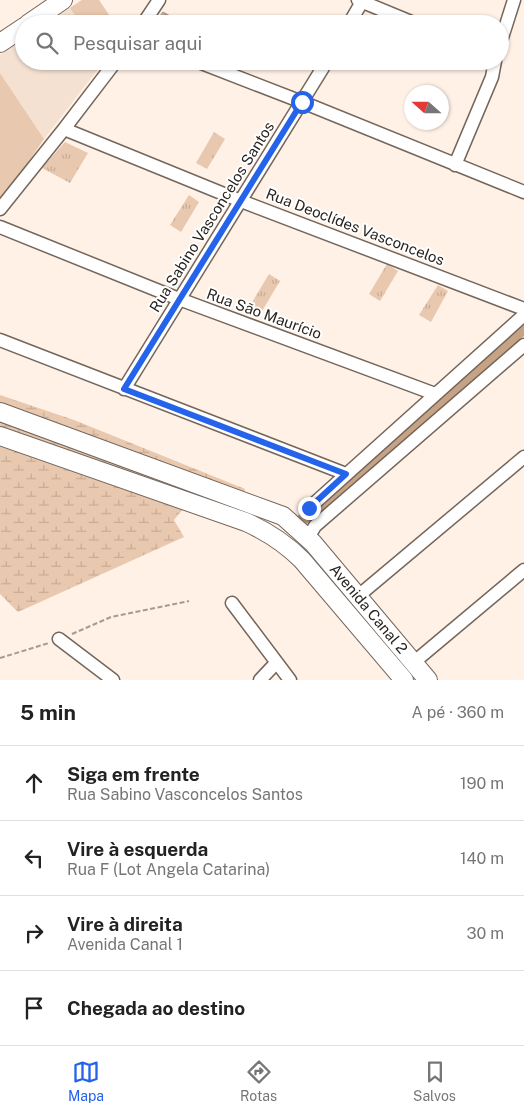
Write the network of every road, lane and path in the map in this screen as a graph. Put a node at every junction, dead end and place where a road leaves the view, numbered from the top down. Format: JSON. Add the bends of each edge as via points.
{"nodes":[{"id":1,"x":62,"y":0,"type":"edge"},
{"id":2,"x":159,"y":0,"type":"edge"},
{"id":3,"x":361,"y":0,"type":"edge"},
{"id":4,"x":514,"y":0,"type":"edge"},
{"id":5,"x":41,"y":15,"type":"edge"},
{"id":6,"x":149,"y":15,"type":"edge"},
{"id":7,"x":354,"y":15,"type":"edge"},
{"id":8,"x":395,"y":15,"type":"edge"},
{"id":9,"x":509,"y":16,"type":"edge"},
{"id":10,"x":15,"y":33,"type":"edge"},
{"id":11,"x":0,"y":43,"type":"edge"},
{"id":12,"x":109,"y":70,"type":"edge"},
{"id":13,"x":219,"y":70,"type":"edge"},
{"id":14,"x":321,"y":70,"type":"edge"},
{"id":15,"x":493,"y":70,"type":"edge"},
{"id":16,"x":302,"y":102,"type":"junction"},
{"id":17,"x":64,"y":129,"type":"junction"},
{"id":18,"x":455,"y":165,"type":"junction"},
{"id":19,"x":524,"y":192,"type":"edge"},
{"id":20,"x":241,"y":201,"type":"junction"},
{"id":21,"x":0,"y":209,"type":"edge"},
{"id":22,"x":0,"y":227,"type":"edge"},
{"id":23,"x":179,"y":300,"type":"junction"},
{"id":24,"x":524,"y":309,"type":"edge"},
{"id":25,"x":524,"y":315,"type":"edge"},
{"id":26,"x":0,"y":340,"type":"edge"},
{"id":27,"x":524,"y":345,"type":"edge"},
{"id":28,"x":124,"y":389,"type":"junction"},
{"id":29,"x":435,"y":394,"type":"junction"},
{"id":30,"x":0,"y":412,"type":"edge"},
{"id":31,"x":0,"y":436,"type":"edge"},
{"id":32,"x":524,"y":457,"type":"edge"},
{"id":33,"x":346,"y":474,"type":"junction"},
{"id":34,"x":309,"y":508,"type":"dead end"},
{"id":35,"x":308,"y":538,"type":"junction"},
{"id":36,"x":524,"y":570,"type":"edge"},
{"id":37,"x":357,"y":597,"type":"junction"},
{"id":38,"x":190,"y":601,"type":"dead end"},
{"id":39,"x":232,"y":602,"type":"dead end"},
{"id":40,"x":59,"y":639,"type":"junction"},
{"id":41,"x":0,"y":658,"type":"edge"},
{"id":42,"x":276,"y":663,"type":"junction"},
{"id":43,"x":413,"y":663,"type":"junction"},
{"id":44,"x":114,"y":680,"type":"edge"},
{"id":45,"x":260,"y":680,"type":"edge"},
{"id":46,"x":290,"y":680,"type":"edge"},
{"id":47,"x":404,"y":680,"type":"edge"},
{"id":48,"x":428,"y":680,"type":"edge"}],
"edges":[{"from":1,"to":5,"type":"main road"},
{"from":2,"to":6,"type":"street"},
{"from":3,"to":7,"type":"street"},
{"from":3,"to":8,"type":"street"},
{"from":4,"to":9,"type":"street"},
{"from":10,"to":11,"type":"main road"},
{"from":12,"to":17,"type":"street"},
{"from":13,"to":16,"type":"street"},
{"from":14,"to":16,"type":"street","name":"Rua Sabino Vasconcelos Santos"},
{"from":15,"to":18,"type":"street"},
{"from":16,"to":18,"type":"street"},
{"from":16,"to":20,"type":"street","name":"Rua Sabino Vasconcelos Santos"},
{"from":17,"to":20,"type":"street","name":"Rua Deoclídes Vasconcelos"},
{"from":17,"to":21,"type":"street"},
{"from":18,"to":19,"type":"street"},
{"from":20,"to":23,"type":"street","name":"Rua Sabino Vasconcelos Santos"},
{"from":20,"to":24,"type":"street","name":"Rua Deoclídes Vasconcelos"},
{"from":22,"to":23,"type":"street","name":"Rua São Maurício"},
{"from":23,"to":28,"type":"street","name":"Rua Sabino Vasconcelos Santos"},
{"from":23,"to":29,"type":"street","name":"Rua São Maurício"},
{"from":25,"to":29,"type":"street"},
{"from":26,"to":28,"type":"street"},
{"from":27,"to":35,"type":"street","via":[[315,526]]},
{"from":28,"to":33,"type":"street"},
{"from":29,"to":33,"type":"street"},
{"from":30,"to":35,"type":"main road","name":"Avenida Canal 2","via":[[259,506],[283,516]]},
{"from":31,"to":47,"type":"main road","name":"Avenida Canal 2","via":[[246,522],[269,533],[288,546]]},
{"from":32,"to":37,"type":"street"},
{"from":33,"to":34,"type":"street"},
{"from":35,"to":37,"type":"main road","name":"Avenida Canal 2"},
{"from":36,"to":43,"type":"street"},
{"from":37,"to":43,"type":"main road","name":"Avenida Canal 2"},
{"from":38,"to":40,"type":"path","via":[[111,617]]},
{"from":39,"to":42,"type":"street"},
{"from":40,"to":41,"type":"path"},
{"from":40,"to":44,"type":"street"},
{"from":42,"to":45,"type":"street"},
{"from":42,"to":46,"type":"street"},
{"from":43,"to":48,"type":"main road","name":"Avenida Canal 2"}]}
